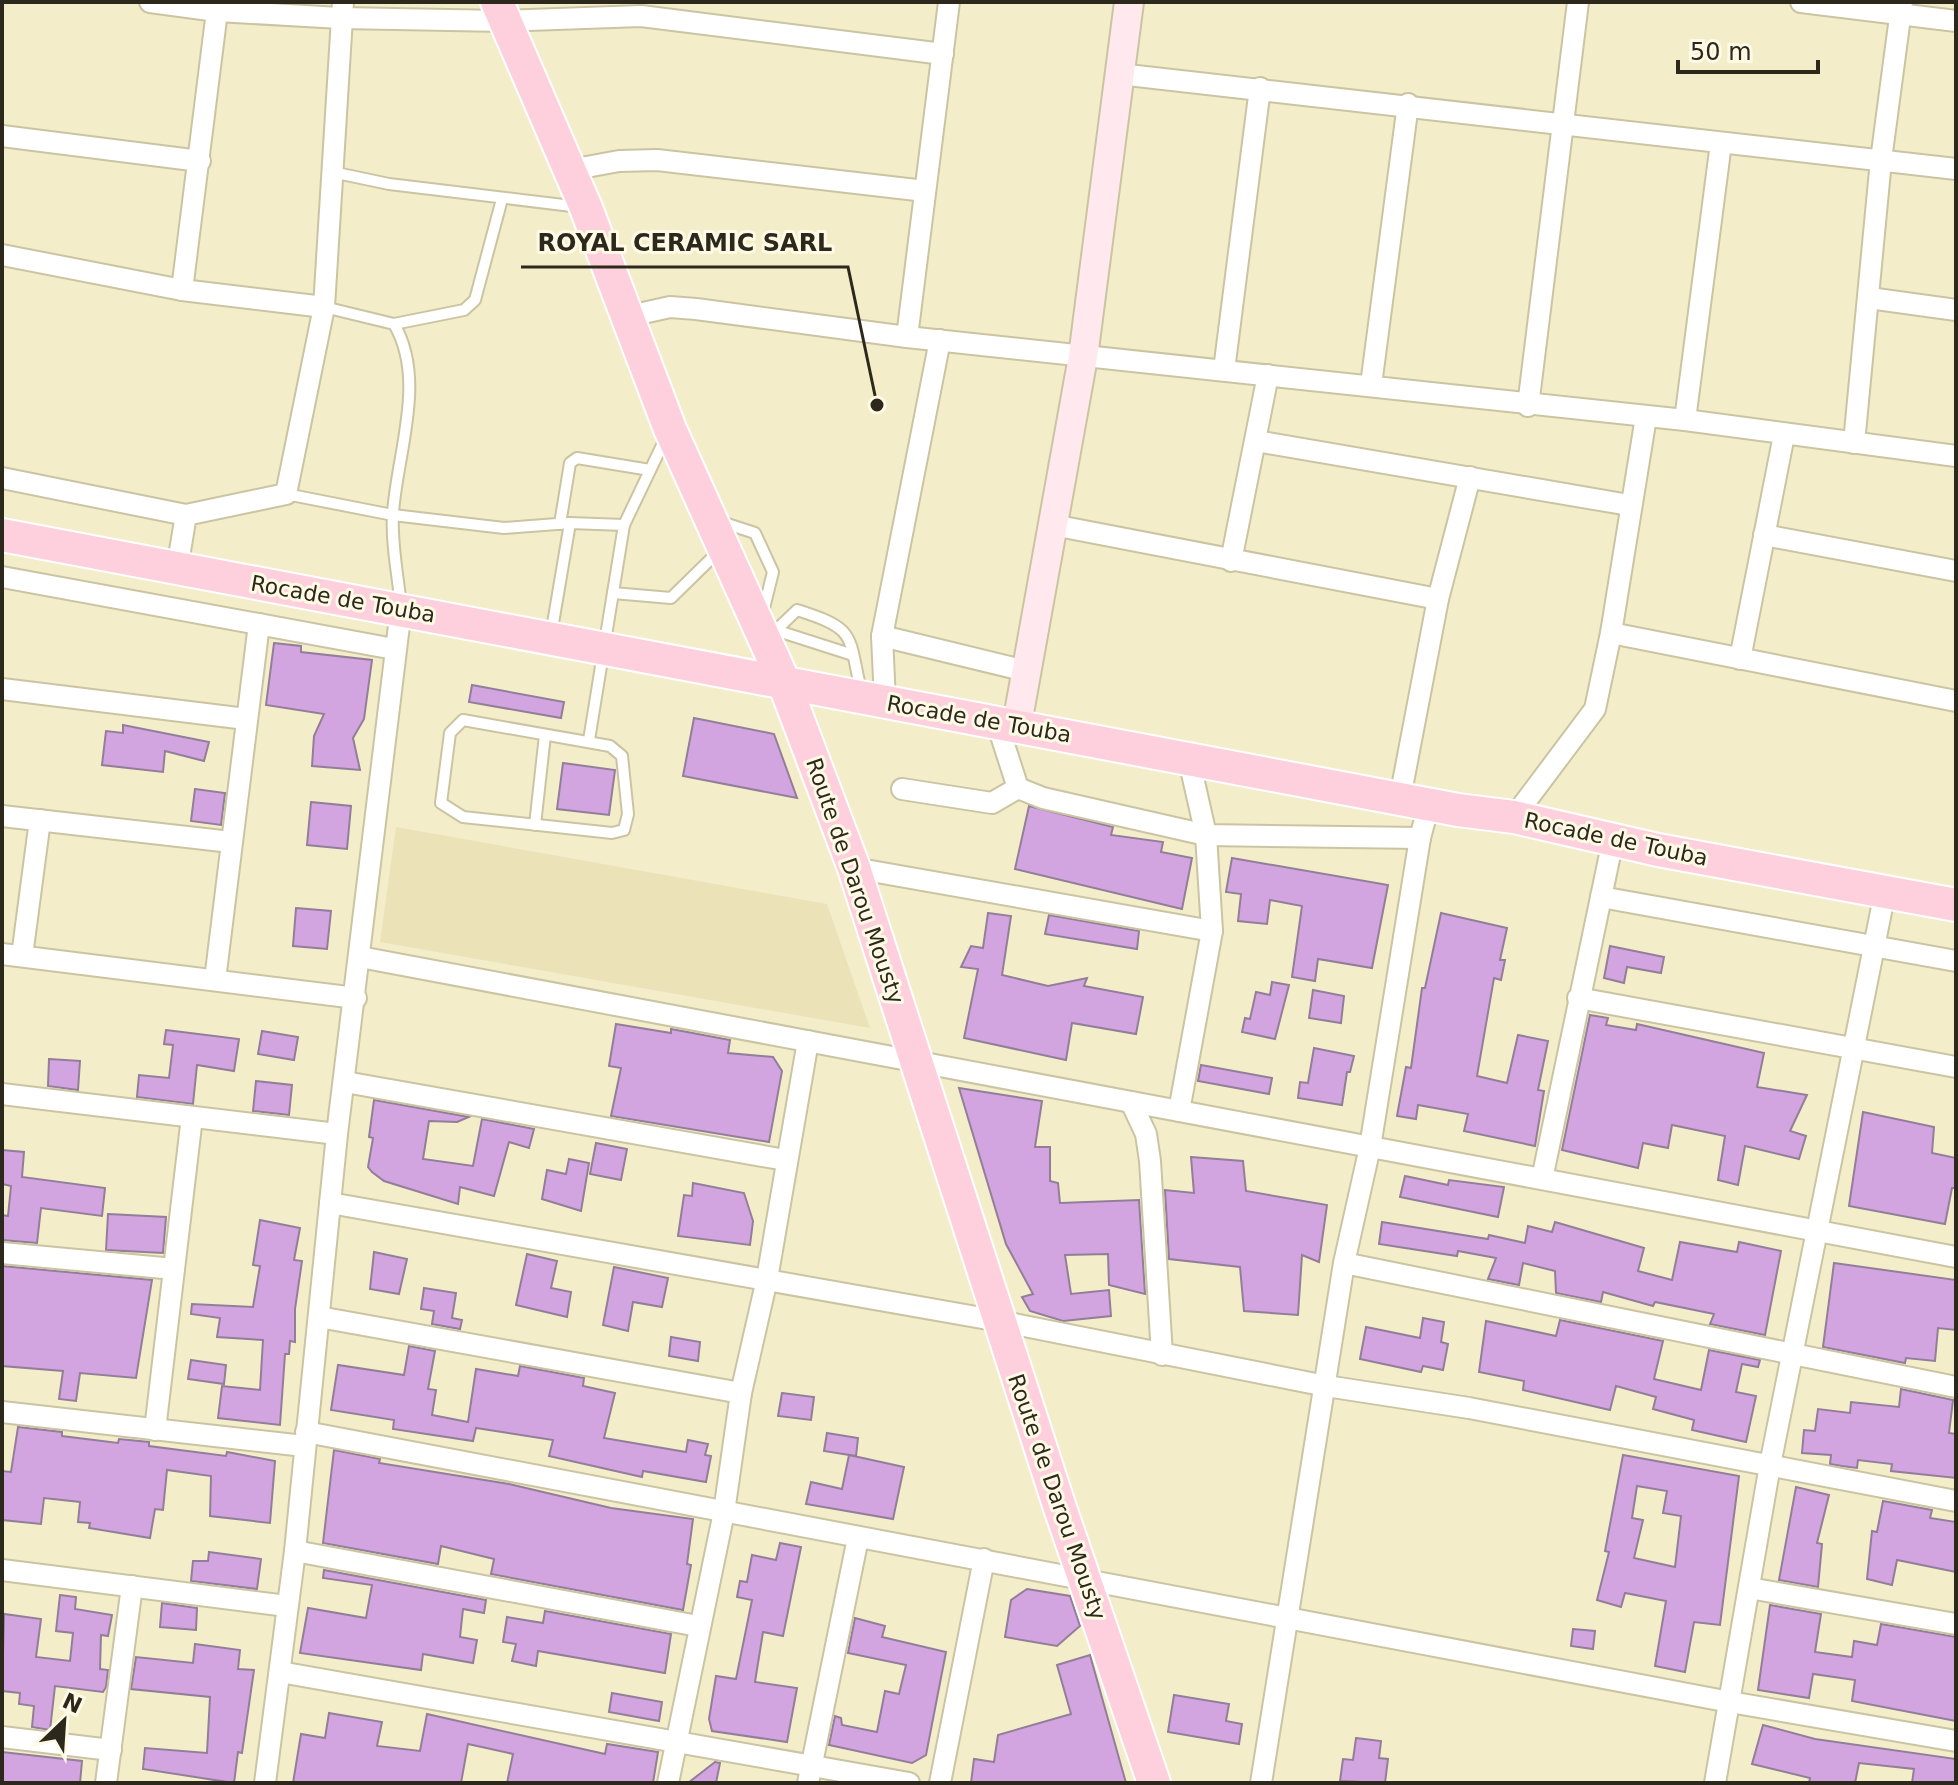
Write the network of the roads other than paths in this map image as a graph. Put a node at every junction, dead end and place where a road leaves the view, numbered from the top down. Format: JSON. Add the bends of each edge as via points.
{"nodes":[{"id":1,"x":150,"y":2,"type":"edge"},
{"id":2,"x":949,"y":2,"type":"edge"},
{"id":3,"x":1129,"y":2,"type":"edge"},
{"id":4,"x":1578,"y":2,"type":"edge"},
{"id":5,"x":1801,"y":2,"type":"edge"},
{"id":6,"x":1901,"y":8,"type":"edge"},
{"id":7,"x":642,"y":9,"type":"edge"},
{"id":8,"x":342,"y":10,"type":"edge"},
{"id":9,"x":217,"y":11,"type":"junction"},
{"id":10,"x":500,"y":11,"type":"edge"},
{"id":11,"x":1956,"y":21,"type":"edge"},
{"id":12,"x":943,"y":54,"type":"junction"},
{"id":13,"x":1119,"y":74,"type":"junction"},
{"id":14,"x":1260,"y":88,"type":"junction"},
{"id":15,"x":1408,"y":104,"type":"junction"},
{"id":16,"x":1563,"y":125,"type":"junction"},
{"id":17,"x":2,"y":136,"type":"edge"},
{"id":18,"x":1721,"y":143,"type":"junction"},
{"id":19,"x":1881,"y":160,"type":"junction"},
{"id":20,"x":200,"y":161,"type":"junction"},
{"id":21,"x":1956,"y":169,"type":"edge"},
{"id":22,"x":570,"y":170,"type":"junction"},
{"id":23,"x":332,"y":172,"type":"junction"},
{"id":24,"x":925,"y":191,"type":"junction"},
{"id":25,"x":502,"y":199,"type":"junction"},
{"id":26,"x":586,"y":208,"type":"junction"},
{"id":27,"x":2,"y":255,"type":"edge"},
{"id":28,"x":182,"y":290,"type":"junction"},
{"id":29,"x":1869,"y":298,"type":"junction"},
{"id":30,"x":324,"y":307,"type":"junction"},
{"id":31,"x":1956,"y":310,"type":"edge"},
{"id":32,"x":625,"y":317,"type":"junction"},
{"id":33,"x":394,"y":324,"type":"junction"},
{"id":34,"x":907,"y":337,"type":"junction"},
{"id":35,"x":940,"y":340,"type":"junction"},
{"id":36,"x":1083,"y":357,"type":"junction"},
{"id":37,"x":1224,"y":370,"type":"junction"},
{"id":38,"x":1268,"y":375,"type":"junction"},
{"id":39,"x":1371,"y":385,"type":"junction"},
{"id":40,"x":1528,"y":406,"type":"junction"},
{"id":41,"x":1646,"y":417,"type":"junction"},
{"id":42,"x":1685,"y":420,"type":"junction"},
{"id":43,"x":670,"y":429,"type":"junction"},
{"id":44,"x":1784,"y":435,"type":"junction"},
{"id":45,"x":1256,"y":441,"type":"junction"},
{"id":46,"x":1854,"y":443,"type":"junction"},
{"id":47,"x":1956,"y":456,"type":"edge"},
{"id":48,"x":650,"y":470,"type":"junction"},
{"id":49,"x":1470,"y":477,"type":"junction"},
{"id":50,"x":2,"y":478,"type":"edge"},
{"id":51,"x":286,"y":494,"type":"junction"},
{"id":52,"x":1629,"y":505,"type":"junction"},
{"id":53,"x":186,"y":515,"type":"junction"},
{"id":54,"x":393,"y":515,"type":"junction"},
{"id":55,"x":708,"y":518,"type":"junction"},
{"id":56,"x":565,"y":524,"type":"junction"},
{"id":57,"x":624,"y":525,"type":"junction"},
{"id":58,"x":1053,"y":525,"type":"junction"},
{"id":59,"x":2,"y":535,"type":"edge"},
{"id":60,"x":1764,"y":535,"type":"junction"},
{"id":61,"x":721,"y":549,"type":"junction"},
{"id":62,"x":1231,"y":561,"type":"junction"},
{"id":63,"x":177,"y":569,"type":"junction"},
{"id":64,"x":1956,"y":571,"type":"edge"},
{"id":65,"x":2,"y":577,"type":"edge"},
{"id":66,"x":613,"y":593,"type":"junction"},
{"id":67,"x":1438,"y":599,"type":"junction"},
{"id":68,"x":401,"y":609,"type":"junction"},
{"id":69,"x":259,"y":624,"type":"junction"},
{"id":70,"x":766,"y":633,"type":"junction"},
{"id":71,"x":1611,"y":633,"type":"junction"},
{"id":72,"x":882,"y":636,"type":"junction"},
{"id":73,"x":550,"y":637,"type":"junction"},
{"id":74,"x":602,"y":646,"type":"junction"},
{"id":75,"x":394,"y":649,"type":"junction"},
{"id":76,"x":853,"y":655,"type":"junction"},
{"id":77,"x":1740,"y":659,"type":"junction"},
{"id":78,"x":1026,"y":671,"type":"junction"},
{"id":79,"x":783,"y":680,"type":"junction"},
{"id":80,"x":2,"y":689,"type":"edge"},
{"id":81,"x":874,"y":699,"type":"junction"},
{"id":82,"x":1956,"y":701,"type":"edge"},
{"id":83,"x":246,"y":719,"type":"junction"},
{"id":84,"x":1006,"y":722,"type":"junction"},
{"id":85,"x":545,"y":735,"type":"junction"},
{"id":86,"x":589,"y":740,"type":"junction"},
{"id":87,"x":1189,"y":760,"type":"junction"},
{"id":88,"x":1018,"y":788,"type":"junction"},
{"id":89,"x":902,"y":789,"type":"dead end"},
{"id":90,"x":1415,"y":801,"type":"junction"},
{"id":91,"x":2,"y":816,"type":"edge"},
{"id":92,"x":1514,"y":817,"type":"junction"},
{"id":93,"x":40,"y":820,"type":"junction"},
{"id":94,"x":535,"y":825,"type":"junction"},
{"id":95,"x":1206,"y":835,"type":"junction"},
{"id":96,"x":1420,"y":838,"type":"junction"},
{"id":97,"x":1613,"y":840,"type":"junction"},
{"id":98,"x":231,"y":842,"type":"junction"},
{"id":99,"x":854,"y":868,"type":"junction"},
{"id":100,"x":1885,"y":892,"type":"junction"},
{"id":101,"x":1601,"y":897,"type":"junction"},
{"id":102,"x":1956,"y":905,"type":"edge"},
{"id":103,"x":1212,"y":931,"type":"junction"},
{"id":104,"x":1873,"y":945,"type":"junction"},
{"id":105,"x":12,"y":955,"type":"edge"},
{"id":106,"x":360,"y":957,"type":"junction"},
{"id":107,"x":1956,"y":961,"type":"edge"},
{"id":108,"x":215,"y":980,"type":"junction"},
{"id":109,"x":356,"y":998,"type":"junction"},
{"id":110,"x":1578,"y":998,"type":"junction"},
{"id":111,"x":808,"y":1041,"type":"junction"},
{"id":112,"x":1852,"y":1047,"type":"junction"},
{"id":113,"x":917,"y":1061,"type":"junction"},
{"id":114,"x":1956,"y":1067,"type":"edge"},
{"id":115,"x":345,"y":1082,"type":"junction"},
{"id":116,"x":2,"y":1094,"type":"edge"},
{"id":117,"x":1131,"y":1102,"type":"junction"},
{"id":118,"x":1179,"y":1111,"type":"junction"},
{"id":119,"x":192,"y":1117,"type":"junction"},
{"id":120,"x":337,"y":1134,"type":"junction"},
{"id":121,"x":1370,"y":1147,"type":"junction"},
{"id":122,"x":785,"y":1160,"type":"junction"},
{"id":123,"x":1542,"y":1179,"type":"junction"},
{"id":124,"x":330,"y":1203,"type":"junction"},
{"id":125,"x":1816,"y":1231,"type":"junction"},
{"id":126,"x":2,"y":1253,"type":"edge"},
{"id":127,"x":1956,"y":1257,"type":"edge"},
{"id":128,"x":1344,"y":1263,"type":"junction"},
{"id":129,"x":174,"y":1269,"type":"junction"},
{"id":130,"x":767,"y":1279,"type":"junction"},
{"id":131,"x":319,"y":1317,"type":"junction"},
{"id":132,"x":999,"y":1321,"type":"junction"},
{"id":133,"x":1162,"y":1355,"type":"junction"},
{"id":134,"x":1791,"y":1357,"type":"junction"},
{"id":135,"x":1326,"y":1386,"type":"junction"},
{"id":136,"x":1956,"y":1387,"type":"edge"},
{"id":137,"x":741,"y":1393,"type":"junction"},
{"id":138,"x":2,"y":1412,"type":"edge"},
{"id":139,"x":155,"y":1430,"type":"junction"},
{"id":140,"x":305,"y":1439,"type":"junction"},
{"id":141,"x":1770,"y":1465,"type":"junction"},
{"id":142,"x":1956,"y":1501,"type":"edge"},
{"id":143,"x":724,"y":1512,"type":"junction"},
{"id":144,"x":858,"y":1538,"type":"junction"},
{"id":145,"x":295,"y":1551,"type":"junction"},
{"id":146,"x":984,"y":1559,"type":"junction"},
{"id":147,"x":2,"y":1570,"type":"edge"},
{"id":148,"x":1085,"y":1578,"type":"junction"},
{"id":149,"x":132,"y":1586,"type":"junction"},
{"id":150,"x":1749,"y":1588,"type":"junction"},
{"id":151,"x":287,"y":1606,"type":"junction"},
{"id":152,"x":1286,"y":1617,"type":"junction"},
{"id":153,"x":1956,"y":1624,"type":"edge"},
{"id":154,"x":698,"y":1626,"type":"junction"},
{"id":155,"x":280,"y":1672,"type":"junction"},
{"id":156,"x":1730,"y":1702,"type":"junction"},
{"id":157,"x":2,"y":1737,"type":"edge"},
{"id":158,"x":676,"y":1741,"type":"junction"},
{"id":159,"x":1956,"y":1741,"type":"edge"},
{"id":160,"x":111,"y":1750,"type":"junction"},
{"id":161,"x":810,"y":1775,"type":"edge"},
{"id":162,"x":106,"y":1783,"type":"edge"},
{"id":163,"x":265,"y":1783,"type":"edge"},
{"id":164,"x":668,"y":1783,"type":"edge"},
{"id":165,"x":909,"y":1783,"type":"edge"},
{"id":166,"x":940,"y":1783,"type":"edge"},
{"id":167,"x":1154,"y":1783,"type":"edge"},
{"id":168,"x":1261,"y":1783,"type":"edge"},
{"id":169,"x":1715,"y":1783,"type":"edge"}],
"edges":[{"from":1,"to":9,"type":"street"},
{"from":2,"to":12,"type":"street"},
{"from":3,"to":13,"type":"street"},
{"from":4,"to":16,"type":"street"},
{"from":5,"to":6,"type":"street"},
{"from":6,"to":11,"type":"street"},
{"from":6,"to":19,"type":"street"},
{"from":7,"to":10,"type":"street"},
{"from":7,"to":12,"type":"street"},
{"from":8,"to":9,"type":"street"},
{"from":8,"to":10,"type":"street"},
{"from":8,"to":23,"type":"street"},
{"from":9,"to":20,"type":"street"},
{"from":10,"to":22,"type":"main road","name":"Route de Darou Mousty"},
{"from":12,"to":24,"type":"street"},
{"from":13,"to":14,"type":"street"},
{"from":13,"to":36,"type":"street"},
{"from":14,"to":15,"type":"street"},
{"from":14,"to":37,"type":"street"},
{"from":15,"to":16,"type":"street"},
{"from":15,"to":39,"type":"street"},
{"from":16,"to":18,"type":"street"},
{"from":16,"to":40,"type":"street"},
{"from":17,"to":20,"type":"street"},
{"from":18,"to":19,"type":"street"},
{"from":18,"to":42,"type":"street"},
{"from":19,"to":21,"type":"street"},
{"from":19,"to":29,"type":"street"},
{"from":20,"to":28,"type":"street"},
{"from":22,"to":24,"type":"street","via":[[657,160]]},
{"from":22,"to":26,"type":"main road","name":"Route de Darou Mousty"},
{"from":23,"to":25,"type":"lane"},
{"from":23,"to":30,"type":"street"},
{"from":24,"to":34,"type":"street"},
{"from":25,"to":26,"type":"lane"},
{"from":25,"to":33,"type":"lane","via":[[475,300],[464,310]]},
{"from":26,"to":32,"type":"main road","name":"Route de Darou Mousty"},
{"from":27,"to":28,"type":"street"},
{"from":28,"to":30,"type":"street"},
{"from":29,"to":31,"type":"street"},
{"from":29,"to":46,"type":"street"},
{"from":30,"to":33,"type":"lane"},
{"from":30,"to":51,"type":"street"},
{"from":32,"to":34,"type":"street","via":[[670,307]]},
{"from":32,"to":43,"type":"main road","name":"Route de Darou Mousty"},
{"from":33,"to":54,"type":"lane","via":[[406,345],[407,423]]},
{"from":34,"to":35,"type":"street"},
{"from":35,"to":36,"type":"street"},
{"from":35,"to":72,"type":"street"},
{"from":36,"to":37,"type":"street"},
{"from":36,"to":58,"type":"street"},
{"from":37,"to":38,"type":"street"},
{"from":38,"to":39,"type":"street"},
{"from":38,"to":45,"type":"street"},
{"from":39,"to":40,"type":"street"},
{"from":40,"to":41,"type":"street"},
{"from":41,"to":42,"type":"street"},
{"from":41,"to":52,"type":"street"},
{"from":42,"to":44,"type":"street"},
{"from":43,"to":48,"type":"lane"},
{"from":43,"to":55,"type":"main road","name":"Route de Darou Mousty"},
{"from":44,"to":46,"type":"street"},
{"from":44,"to":60,"type":"street"},
{"from":45,"to":49,"type":"street"},
{"from":45,"to":62,"type":"street"},
{"from":46,"to":47,"type":"street"},
{"from":48,"to":56,"type":"lane","via":[[577,458],[570,463]]},
{"from":48,"to":57,"type":"lane"},
{"from":49,"to":52,"type":"street"},
{"from":49,"to":67,"type":"street"},
{"from":50,"to":53,"type":"street"},
{"from":51,"to":53,"type":"street"},
{"from":51,"to":54,"type":"lane"},
{"from":52,"to":71,"type":"street"},
{"from":53,"to":63,"type":"street"},
{"from":54,"to":56,"type":"lane","via":[[504,528]]},
{"from":54,"to":68,"type":"lane"},
{"from":55,"to":61,"type":"main road","name":"Route de Darou Mousty"},
{"from":55,"to":70,"type":"lane","via":[[755,533],[773,572]]},
{"from":56,"to":57,"type":"lane"},
{"from":56,"to":73,"type":"lane"},
{"from":57,"to":66,"type":"lane"},
{"from":58,"to":62,"type":"street"},
{"from":58,"to":78,"type":"street"},
{"from":59,"to":63,"type":"main road","name":"Rocade de Touba"},
{"from":60,"to":64,"type":"street"},
{"from":60,"to":77,"type":"street"},
{"from":61,"to":66,"type":"lane","via":[[671,598]]},
{"from":61,"to":70,"type":"main road","name":"Route de Darou Mousty"},
{"from":62,"to":67,"type":"street"},
{"from":63,"to":68,"type":"main road","name":"Rocade de Touba"},
{"from":65,"to":69,"type":"street"},
{"from":66,"to":74,"type":"lane"},
{"from":67,"to":90,"type":"street"},
{"from":68,"to":73,"type":"main road","name":"Rocade de Touba"},
{"from":68,"to":75,"type":"street"},
{"from":69,"to":75,"type":"street"},
{"from":69,"to":83,"type":"street"},
{"from":70,"to":76,"type":"lane"},
{"from":70,"to":76,"type":"lane","via":[[797,610],[847,631]]},
{"from":70,"to":79,"type":"main road","name":"Route de Darou Mousty"},
{"from":71,"to":77,"type":"street"},
{"from":71,"to":92,"type":"street","via":[[1595,709]]},
{"from":72,"to":78,"type":"street"},
{"from":72,"to":81,"type":"street"},
{"from":73,"to":74,"type":"main road","name":"Rocade de Touba"},
{"from":74,"to":79,"type":"main road","name":"Rocade de Touba"},
{"from":74,"to":86,"type":"lane"},
{"from":75,"to":106,"type":"street"},
{"from":76,"to":81,"type":"lane"},
{"from":77,"to":82,"type":"street"},
{"from":78,"to":84,"type":"street"},
{"from":79,"to":81,"type":"main road","name":"Rocade de Touba"},
{"from":79,"to":99,"type":"main road","name":"Route de Darou Mousty"},
{"from":80,"to":83,"type":"street"},
{"from":81,"to":84,"type":"main road","name":"Rocade de Touba"},
{"from":83,"to":98,"type":"street"},
{"from":84,"to":87,"type":"main road","name":"Rocade de Touba"},
{"from":84,"to":88,"type":"street"},
{"from":85,"to":86,"type":"lane"},
{"from":85,"to":94,"type":"lane"},
{"from":85,"to":94,"type":"lane","via":[[463,720],[450,733],[441,803],[463,817]]},
{"from":86,"to":94,"type":"lane","via":[[622,756],[628,814],[624,830]]},
{"from":87,"to":90,"type":"main road","name":"Rocade de Touba"},
{"from":87,"to":95,"type":"street"},
{"from":88,"to":89,"type":"street","via":[[992,803]]},
{"from":88,"to":95,"type":"street"},
{"from":90,"to":92,"type":"main road","name":"Rocade de Touba"},
{"from":90,"to":96,"type":"street"},
{"from":91,"to":93,"type":"street"},
{"from":92,"to":97,"type":"main road","name":"Rocade de Touba"},
{"from":93,"to":98,"type":"street"},
{"from":93,"to":105,"type":"street"},
{"from":95,"to":96,"type":"street"},
{"from":95,"to":103,"type":"street"},
{"from":96,"to":121,"type":"street"},
{"from":97,"to":100,"type":"main road","name":"Rocade de Touba"},
{"from":97,"to":101,"type":"street"},
{"from":98,"to":108,"type":"street"},
{"from":99,"to":103,"type":"street"},
{"from":99,"to":113,"type":"main road","name":"Route de Darou Mousty"},
{"from":100,"to":102,"type":"main road","name":"Rocade de Touba"},
{"from":100,"to":104,"type":"street"},
{"from":101,"to":104,"type":"street"},
{"from":101,"to":110,"type":"street"},
{"from":103,"to":118,"type":"street"},
{"from":104,"to":107,"type":"street"},
{"from":104,"to":112,"type":"street"},
{"from":105,"to":108,"type":"street"},
{"from":106,"to":109,"type":"street"},
{"from":106,"to":111,"type":"street"},
{"from":108,"to":109,"type":"street"},
{"from":109,"to":115,"type":"street"},
{"from":110,"to":112,"type":"street"},
{"from":110,"to":123,"type":"street"},
{"from":111,"to":113,"type":"street"},
{"from":111,"to":122,"type":"street"},
{"from":112,"to":114,"type":"street"},
{"from":112,"to":125,"type":"street"},
{"from":113,"to":117,"type":"street"},
{"from":113,"to":132,"type":"main road","name":"Route de Darou Mousty"},
{"from":115,"to":120,"type":"street"},
{"from":115,"to":122,"type":"street"},
{"from":116,"to":119,"type":"street"},
{"from":117,"to":118,"type":"street"},
{"from":117,"to":133,"type":"street","via":[[1146,1134],[1150,1161]]},
{"from":118,"to":121,"type":"street"},
{"from":119,"to":120,"type":"street"},
{"from":119,"to":129,"type":"street"},
{"from":120,"to":124,"type":"street"},
{"from":121,"to":123,"type":"street"},
{"from":121,"to":128,"type":"street"},
{"from":122,"to":130,"type":"street"},
{"from":123,"to":125,"type":"street"},
{"from":124,"to":130,"type":"street"},
{"from":124,"to":131,"type":"street"},
{"from":125,"to":127,"type":"street"},
{"from":125,"to":134,"type":"street"},
{"from":126,"to":129,"type":"street"},
{"from":128,"to":134,"type":"street"},
{"from":128,"to":135,"type":"street"},
{"from":129,"to":139,"type":"street"},
{"from":130,"to":132,"type":"street"},
{"from":130,"to":137,"type":"street"},
{"from":131,"to":137,"type":"street"},
{"from":131,"to":140,"type":"street"},
{"from":132,"to":133,"type":"street"},
{"from":132,"to":148,"type":"main road","name":"Route de Darou Mousty"},
{"from":133,"to":135,"type":"street"},
{"from":134,"to":136,"type":"street"},
{"from":134,"to":141,"type":"street"},
{"from":135,"to":141,"type":"street"},
{"from":135,"to":152,"type":"street"},
{"from":137,"to":143,"type":"street"},
{"from":138,"to":139,"type":"street"},
{"from":139,"to":140,"type":"street"},
{"from":140,"to":143,"type":"street"},
{"from":140,"to":145,"type":"street"},
{"from":141,"to":142,"type":"street"},
{"from":141,"to":150,"type":"street"},
{"from":143,"to":144,"type":"street"},
{"from":143,"to":154,"type":"street"},
{"from":144,"to":146,"type":"street"},
{"from":144,"to":161,"type":"street"},
{"from":145,"to":151,"type":"street"},
{"from":145,"to":154,"type":"street"},
{"from":146,"to":148,"type":"street"},
{"from":146,"to":166,"type":"street"},
{"from":147,"to":149,"type":"street"},
{"from":148,"to":152,"type":"street"},
{"from":148,"to":167,"type":"main road","name":"Route de Darou Mousty"},
{"from":149,"to":151,"type":"street"},
{"from":149,"to":160,"type":"street"},
{"from":150,"to":153,"type":"street"},
{"from":150,"to":156,"type":"street"},
{"from":151,"to":155,"type":"street"},
{"from":152,"to":156,"type":"street"},
{"from":152,"to":168,"type":"street"},
{"from":154,"to":158,"type":"street"},
{"from":155,"to":158,"type":"street"},
{"from":155,"to":163,"type":"street"},
{"from":156,"to":159,"type":"street"},
{"from":156,"to":169,"type":"street"},
{"from":157,"to":160,"type":"street"},
{"from":158,"to":161,"type":"street"},
{"from":158,"to":164,"type":"street"},
{"from":160,"to":162,"type":"street"},
{"from":161,"to":165,"type":"street"}]}
